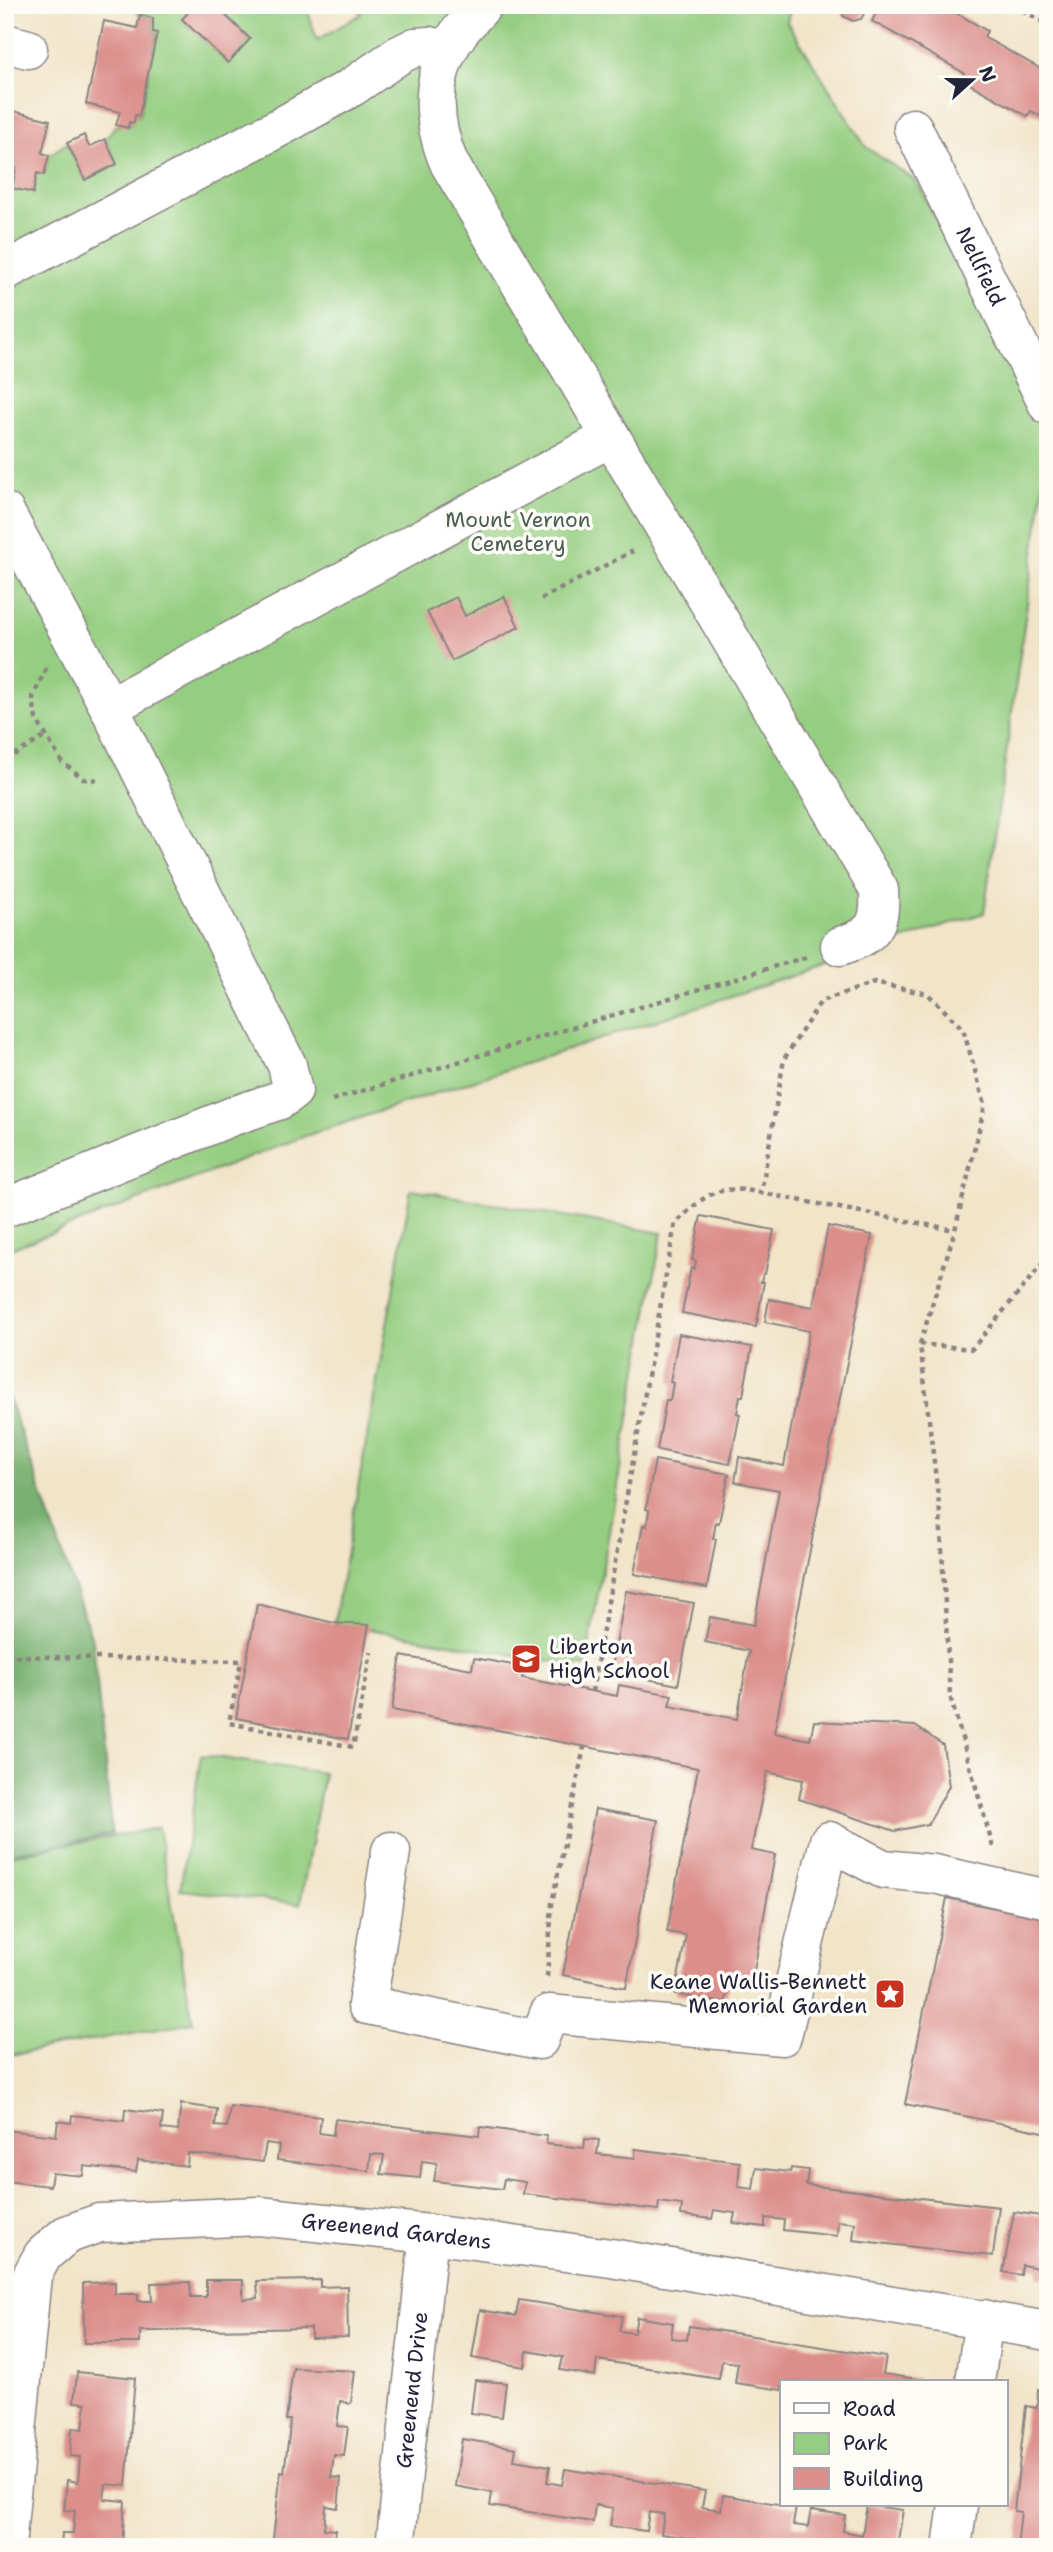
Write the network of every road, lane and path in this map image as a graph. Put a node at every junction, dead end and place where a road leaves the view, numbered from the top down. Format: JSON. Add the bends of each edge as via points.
{"nodes":[{"id":1,"x":483,"y":5,"type":"edge"},
{"id":2,"x":1014,"y":5,"type":"edge"},
{"id":3,"x":1048,"y":25,"type":"edge"},
{"id":4,"x":447,"y":52,"type":"junction"},
{"id":5,"x":913,"y":128,"type":"dead end"},
{"id":6,"x":5,"y":271,"type":"edge"},
{"id":7,"x":1048,"y":405,"type":"edge"},
{"id":8,"x":611,"y":437,"type":"junction"},
{"id":9,"x":5,"y":512,"type":"edge"},
{"id":10,"x":668,"y":533,"type":"junction"},
{"id":11,"x":541,"y":599,"type":"dead end"},
{"id":12,"x":76,"y":642,"type":"junction"},
{"id":13,"x":109,"y":707,"type":"junction"},
{"id":14,"x":45,"y":737,"type":"junction"},
{"id":15,"x":5,"y":760,"type":"edge"},
{"id":16,"x":140,"y":768,"type":"junction"},
{"id":17,"x":840,"y":946,"type":"joint"},
{"id":18,"x":293,"y":1091,"type":"junction"},
{"id":19,"x":761,"y":1193,"type":"junction"},
{"id":20,"x":5,"y":1208,"type":"edge"},
{"id":21,"x":955,"y":1230,"type":"junction"},
{"id":22,"x":1048,"y":1257,"type":"edge"},
{"id":23,"x":920,"y":1344,"type":"junction"},
{"id":24,"x":371,"y":1652,"type":"dead end"},
{"id":25,"x":5,"y":1656,"type":"edge"},
{"id":26,"x":592,"y":1692,"type":"dead end"},
{"id":27,"x":584,"y":1746,"type":"dead end"},
{"id":28,"x":391,"y":1851,"type":"dead end"},
{"id":29,"x":1005,"y":1889,"type":"junction"},
{"id":30,"x":1048,"y":1899,"type":"edge"},
{"id":31,"x":548,"y":2014,"type":"junction"},
{"id":32,"x":429,"y":2234,"type":"junction"},
{"id":33,"x":984,"y":2319,"type":"junction"},
{"id":34,"x":1048,"y":2331,"type":"edge"},
{"id":35,"x":975,"y":2380,"type":"edge"},
{"id":36,"x":958,"y":2506,"type":"edge"},
{"id":37,"x":6,"y":2547,"type":"edge"},
{"id":38,"x":395,"y":2547,"type":"edge"},
{"id":39,"x":952,"y":2547,"type":"edge"}],
"edges":[{"from":1,"to":4,"type":"street"},
{"from":2,"to":3,"type":"path"},
{"from":4,"to":6,"type":"street","via":[[415,47],[282,126]]},
{"from":4,"to":8,"type":"street","via":[[437,82],[439,140]]},
{"from":5,"to":7,"type":"street","name":"Nellfield"},
{"from":8,"to":10,"type":"street"},
{"from":8,"to":13,"type":"street"},
{"from":9,"to":12,"type":"street"},
{"from":10,"to":11,"type":"path"},
{"from":10,"to":17,"type":"street","via":[[879,890],[880,915],[864,938]]},
{"from":12,"to":13,"type":"street"},
{"from":12,"to":14,"type":"path","via":[[43,671],[33,697]]},
{"from":13,"to":16,"type":"street"},
{"from":14,"to":15,"type":"path"},
{"from":14,"to":16,"type":"path","via":[[62,762],[84,779],[106,780]]},
{"from":16,"to":18,"type":"street","via":[[287,1065]]},
{"from":17,"to":18,"type":"path","via":[[313,1105]]},
{"from":18,"to":20,"type":"street"},
{"from":19,"to":21,"type":"path"},
{"from":19,"to":21,"type":"path","via":[[785,1059],[821,1001],[874,984],[928,994],[963,1029],[985,1105]]},
{"from":19,"to":26,"type":"path","via":[[736,1187],[700,1199],[675,1224]]},
{"from":21,"to":23,"type":"path"},
{"from":22,"to":23,"type":"path","via":[[972,1349]]},
{"from":23,"to":29,"type":"path","via":[[940,1513],[950,1696]]},
{"from":24,"to":25,"type":"path","via":[[353,1747],[229,1723],[241,1661]]},
{"from":27,"to":31,"type":"path","via":[[552,1903]]},
{"from":28,"to":31,"type":"street","via":[[367,2006],[539,2040]]},
{"from":29,"to":30,"type":"street"},
{"from":29,"to":31,"type":"street","via":[[883,1869],[828,1840],[782,2036]]},
{"from":32,"to":33,"type":"street","name":"Greenend Gardens","via":[[611,2258]]},
{"from":32,"to":37,"type":"street","name":"Greenend Gardens","via":[[259,2216],[99,2223],[66,2235],[43,2255],[32,2275]]},
{"from":32,"to":38,"type":"street","name":"Greenend Drive"},
{"from":33,"to":34,"type":"street","name":"Greenend Gardens"},
{"from":33,"to":35,"type":"street"},
{"from":36,"to":39,"type":"street"}]}
